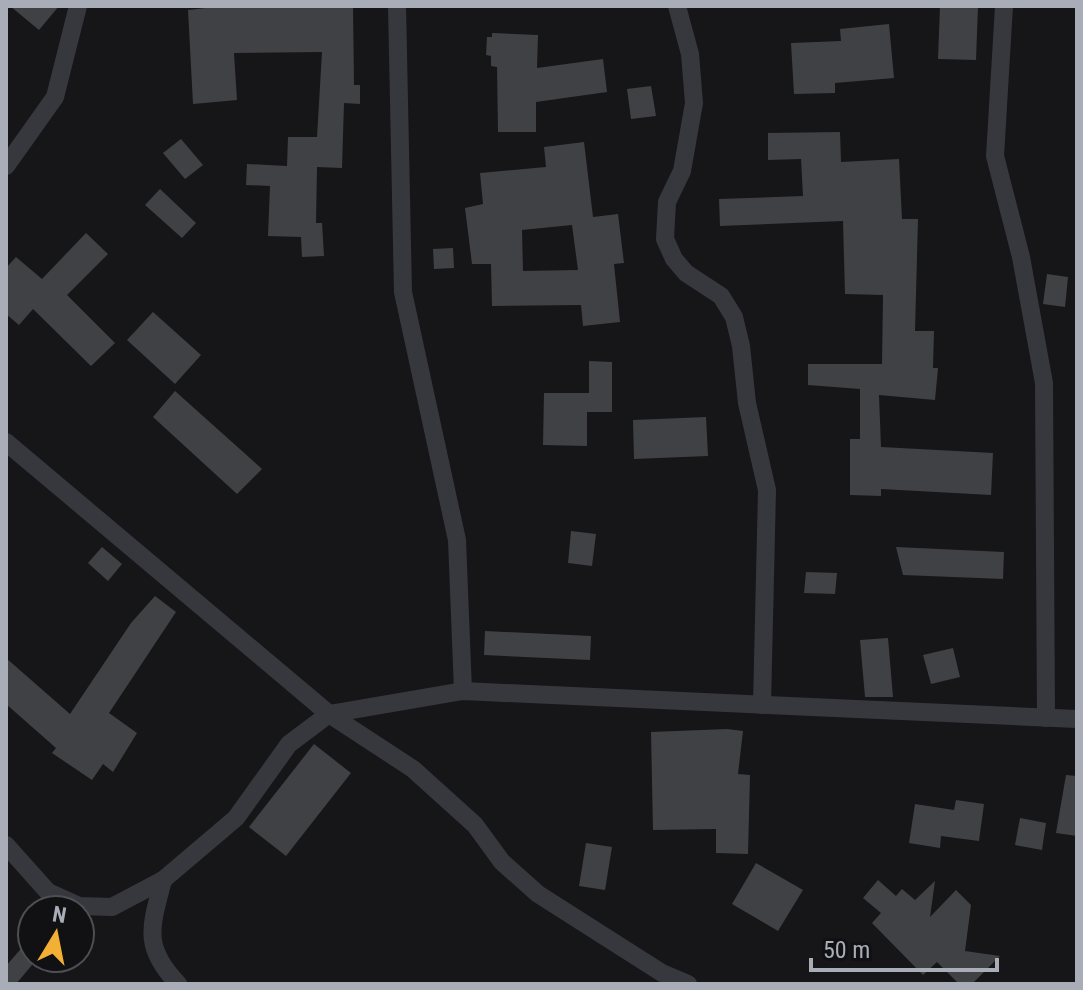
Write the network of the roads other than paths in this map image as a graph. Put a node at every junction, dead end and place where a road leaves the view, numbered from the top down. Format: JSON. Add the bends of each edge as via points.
{"nodes":[{"id":1,"x":78,"y":6,"type":"edge"},
{"id":2,"x":397,"y":6,"type":"edge"},
{"id":3,"x":677,"y":6,"type":"edge"},
{"id":4,"x":1004,"y":6,"type":"edge"},
{"id":5,"x":6,"y":166,"type":"edge"},
{"id":6,"x":6,"y":442,"type":"edge"},
{"id":7,"x":463,"y":691,"type":"junction"},
{"id":8,"x":762,"y":705,"type":"junction"},
{"id":9,"x":329,"y":714,"type":"junction"},
{"id":10,"x":1046,"y":718,"type":"junction"},
{"id":11,"x":1077,"y":719,"type":"edge"},
{"id":12,"x":6,"y":845,"type":"edge"},
{"id":13,"x":163,"y":880,"type":"junction"},
{"id":14,"x":178,"y":984,"type":"edge"},
{"id":15,"x":688,"y":984,"type":"edge"}],
"edges":[{"from":1,"to":5,"type":"street","via":[[55,97]]},
{"from":2,"to":7,"type":"street","via":[[403,292],[457,540]]},
{"from":3,"to":8,"type":"street","via":[[690,54],[694,103],[682,171],[667,202],[665,239],[686,273],[721,296],[734,317],[741,346],[747,403],[767,490]]},
{"from":4,"to":10,"type":"street","via":[[995,156],[1021,257],[1044,383]]},
{"from":6,"to":9,"type":"street"},
{"from":7,"to":8,"type":"street"},
{"from":7,"to":9,"type":"street"},
{"from":8,"to":10,"type":"street"},
{"from":9,"to":13,"type":"street","via":[[289,744],[236,818]]},
{"from":9,"to":15,"type":"street","via":[[413,769],[475,825],[502,862],[538,894]]},
{"from":10,"to":11,"type":"street"},
{"from":12,"to":13,"type":"street","via":[[48,892],[79,906],[112,907]]},
{"from":13,"to":14,"type":"street","via":[[151,927],[158,963]]}]}
